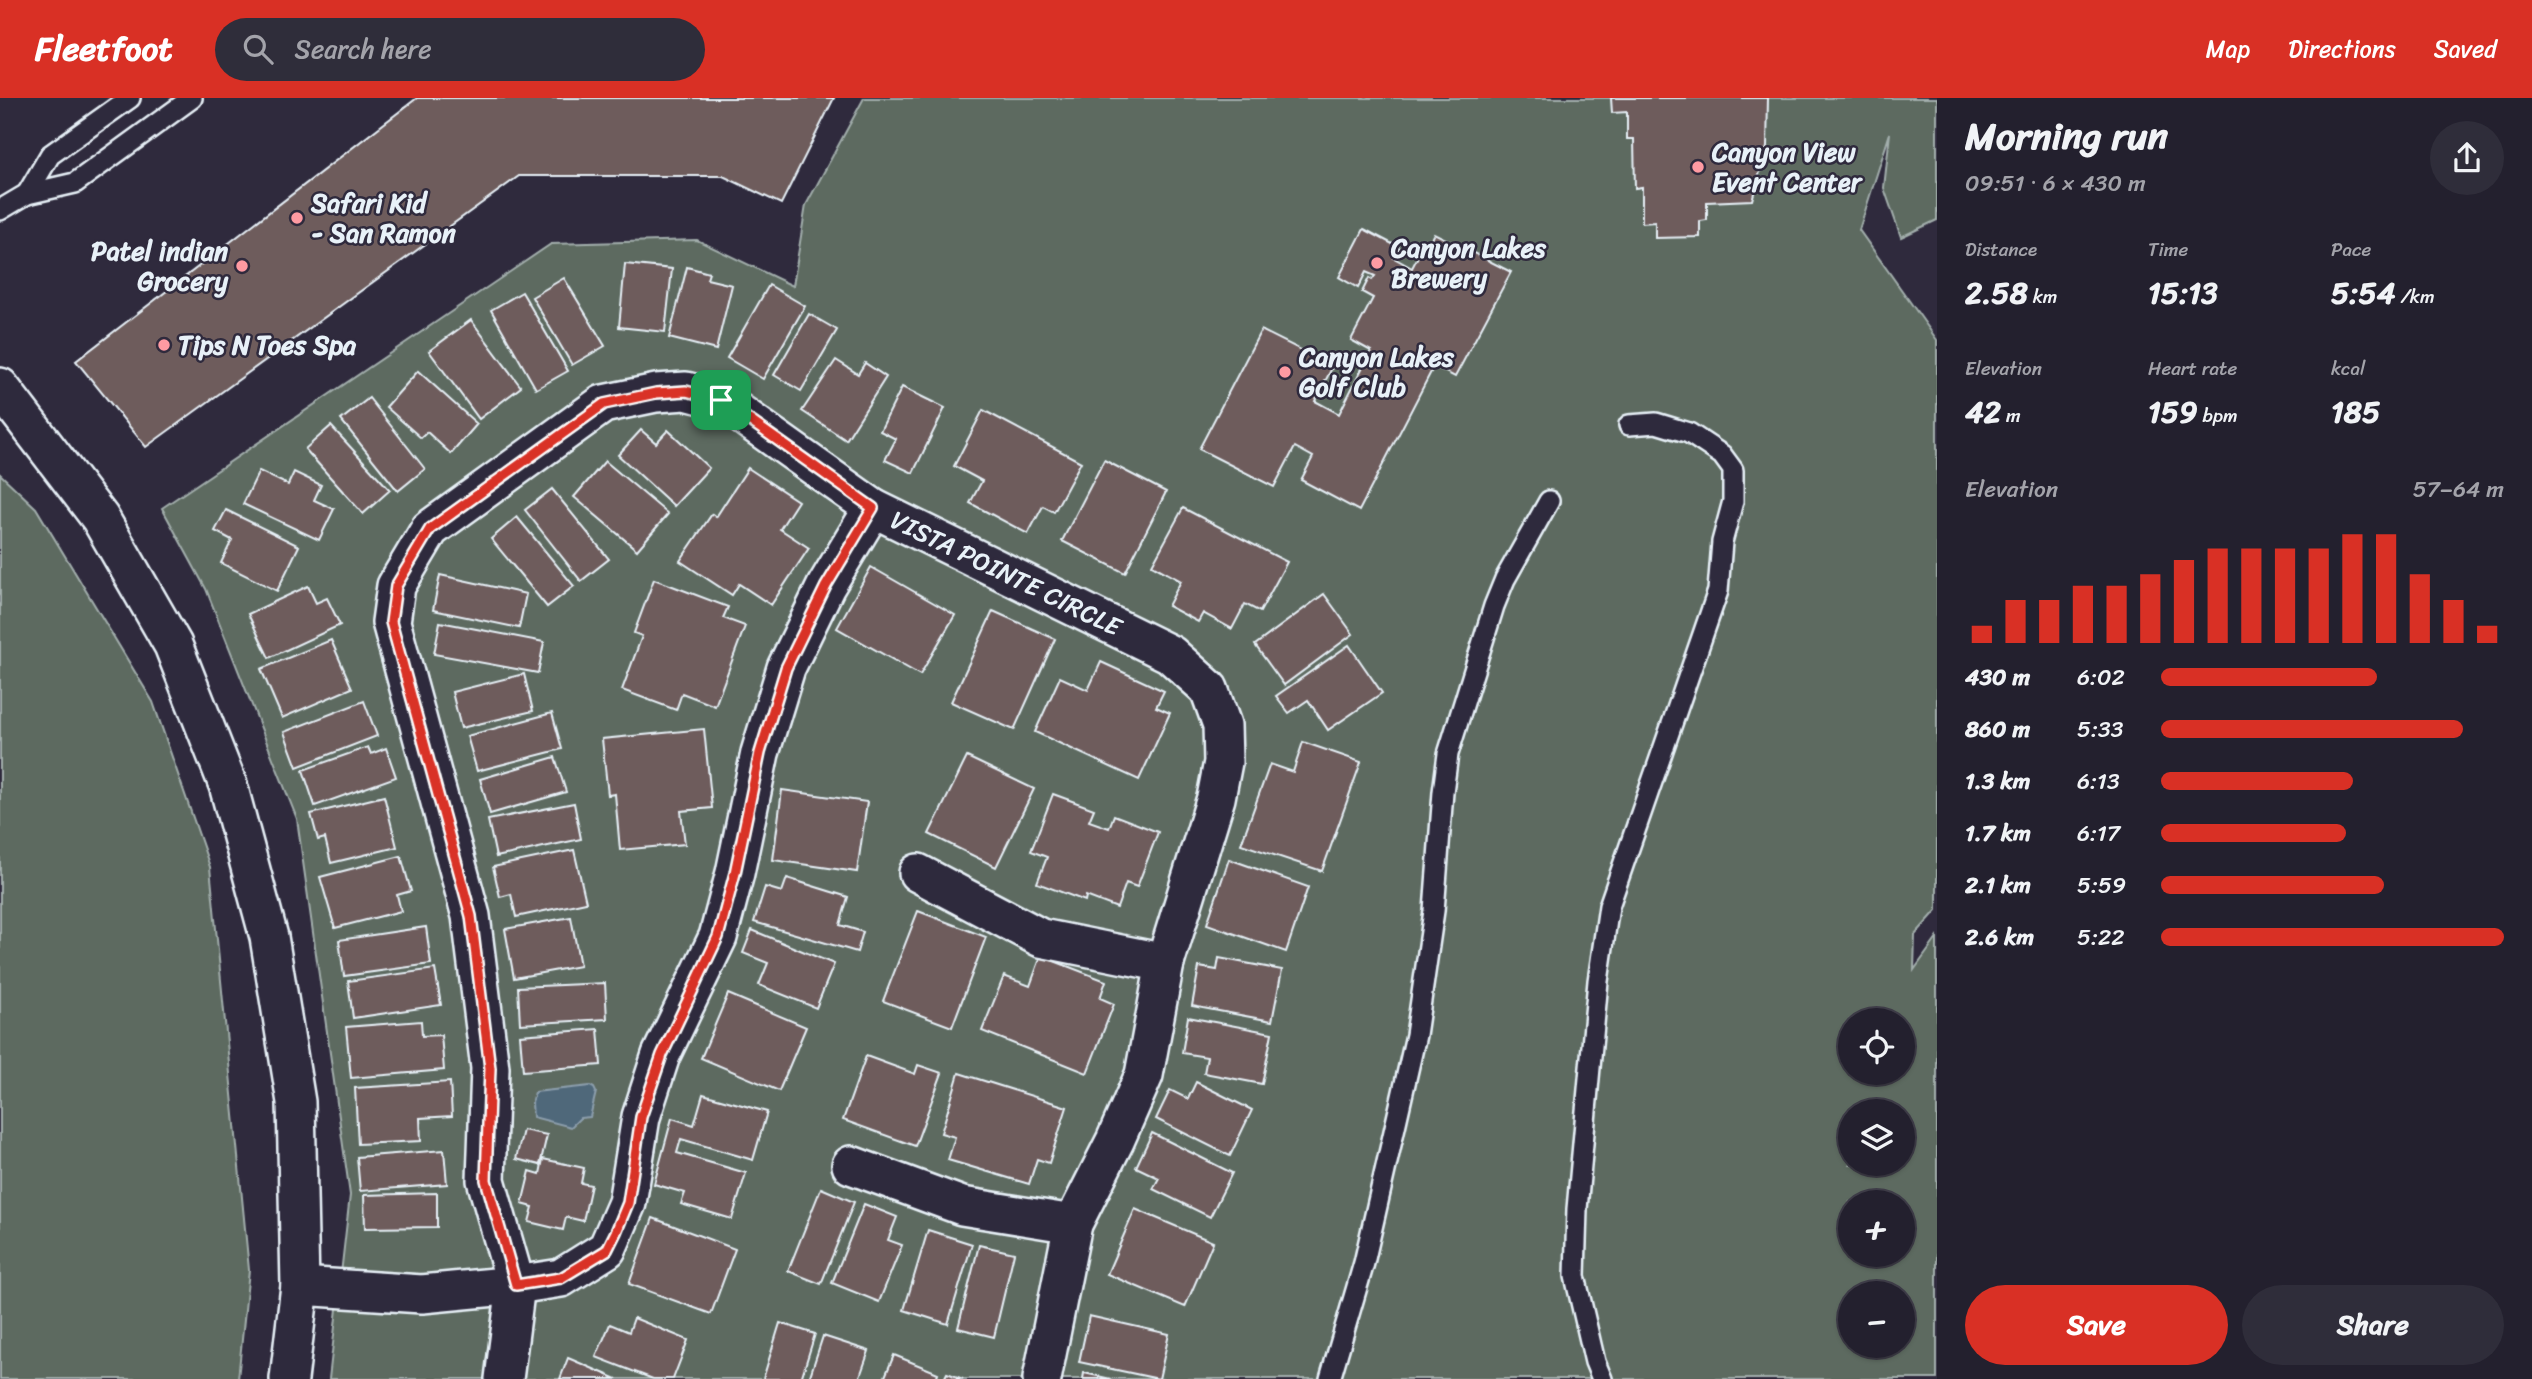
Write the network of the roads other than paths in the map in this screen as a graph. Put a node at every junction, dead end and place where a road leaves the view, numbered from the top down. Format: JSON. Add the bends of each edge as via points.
{"nodes":[{"id":1,"x":130,"y":98,"type":"edge"},
{"id":2,"x":192,"y":98,"type":"edge"},
{"id":3,"x":27,"y":194,"type":"junction"},
{"id":4,"x":0,"y":210,"type":"edge"},
{"id":5,"x":0,"y":387,"type":"edge"},
{"id":6,"x":1629,"y":425,"type":"dead end"},
{"id":7,"x":1549,"y":502,"type":"dead end"},
{"id":8,"x":873,"y":508,"type":"junction"},
{"id":9,"x":918,"y":873,"type":"dead end"},
{"id":10,"x":1165,"y":963,"type":"junction"},
{"id":11,"x":851,"y":1165,"type":"dead end"},
{"id":12,"x":1073,"y":1224,"type":"junction"},
{"id":13,"x":516,"y":1285,"type":"junction"},
{"id":14,"x":300,"y":1286,"type":"junction"},
{"id":15,"x":289,"y":1379,"type":"edge"},
{"id":16,"x":504,"y":1379,"type":"edge"},
{"id":17,"x":1042,"y":1379,"type":"edge"},
{"id":18,"x":1330,"y":1379,"type":"edge"},
{"id":19,"x":1602,"y":1379,"type":"edge"}],
"edges":[{"from":1,"to":3,"type":"lane","via":[[50,155]]},
{"from":2,"to":3,"type":"lane","via":[[75,183]]},
{"from":3,"to":4,"type":"lane"},
{"from":5,"to":14,"type":"street","via":[[100,518],[173,645],[228,785],[268,937],[296,1102]]},
{"from":6,"to":19,"type":"lane","via":[[1656,423],[1689,433],[1722,455],[1733,470],[1734,501],[1722,542],[1718,591],[1609,906],[1586,1111],[1575,1276]]},
{"from":7,"to":18,"type":"lane","via":[[1494,606],[1448,754],[1434,911],[1416,1035],[1364,1263]]},
{"from":8,"to":10,"type":"street","name":"VISTA POINTE CIRCLE","via":[[1170,653],[1209,689],[1222,725],[1223,762],[1216,799]]},
{"from":8,"to":13,"type":"street","via":[[826,586],[786,668],[760,753],[718,937],[662,1055],[641,1117],[628,1203],[616,1232],[607,1250],[561,1278]]},
{"from":8,"to":13,"type":"street","name":"VISTA POINTE CIRCLE","via":[[721,400],[686,391],[656,393],[604,404],[430,529],[396,586],[391,622],[471,916],[490,1068],[486,1180]]},
{"from":9,"to":10,"type":"street","via":[[1041,938]]},
{"from":10,"to":12,"type":"street","name":"VISTA POINTE CIRCLE","via":[[1144,1075]]},
{"from":11,"to":12,"type":"street","via":[[962,1206]]},
{"from":12,"to":17,"type":"street","name":"VISTA POINTE CIRCLE"},
{"from":13,"to":14,"type":"street","via":[[422,1294]]},
{"from":13,"to":16,"type":"street","name":"VISTA POINTE CIRCLE"},
{"from":14,"to":15,"type":"street"}]}
